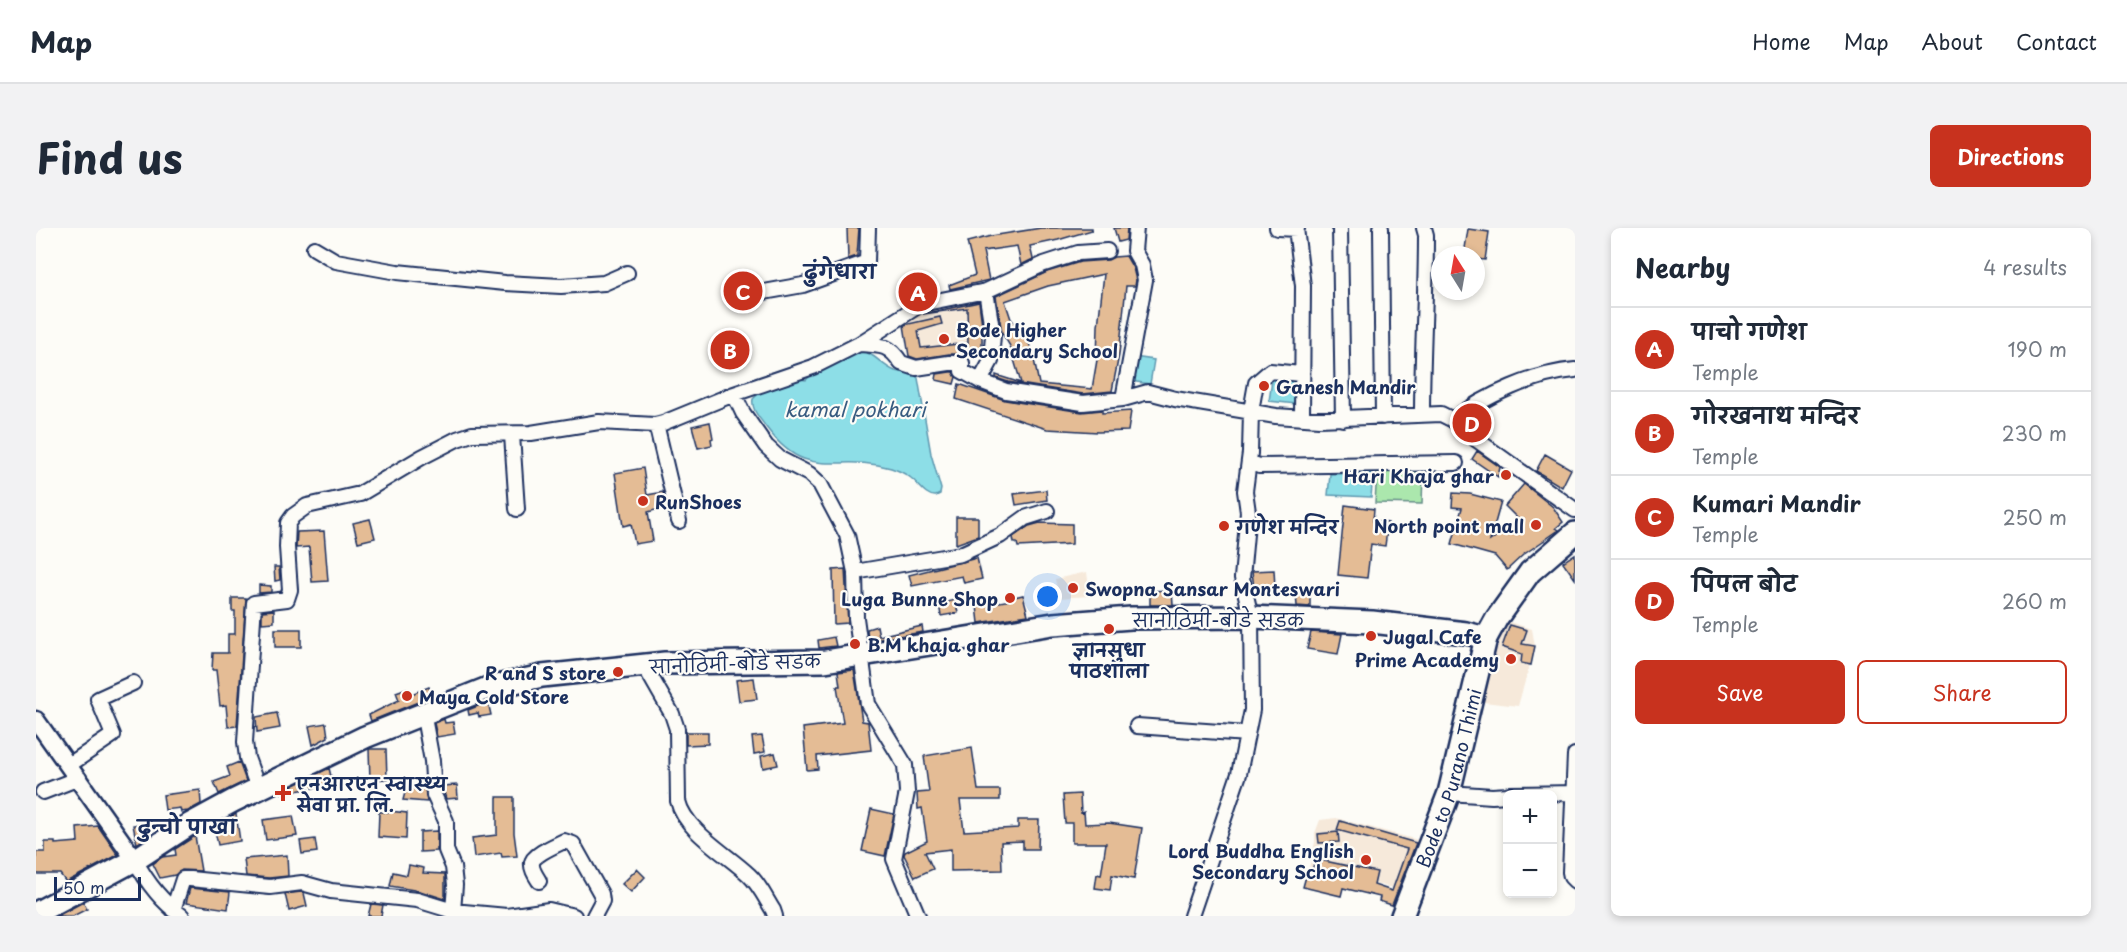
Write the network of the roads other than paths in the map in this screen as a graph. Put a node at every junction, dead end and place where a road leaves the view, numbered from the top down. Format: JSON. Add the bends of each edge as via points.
{"nodes":[{"id":1,"x":868,"y":228,"type":"edge"},
{"id":2,"x":1136,"y":228,"type":"edge"},
{"id":3,"x":1277,"y":228,"type":"edge"},
{"id":4,"x":1340,"y":228,"type":"edge"},
{"id":5,"x":1381,"y":228,"type":"edge"},
{"id":6,"x":1424,"y":228,"type":"edge"},
{"id":7,"x":1297,"y":229,"type":"edge"},
{"id":8,"x":314,"y":248,"type":"dead end"},
{"id":9,"x":1107,"y":251,"type":"dead end"},
{"id":10,"x":627,"y":273,"type":"dead end"},
{"id":11,"x":986,"y":291,"type":"junction"},
{"id":12,"x":748,"y":295,"type":"dead end"},
{"id":13,"x":859,"y":344,"type":"junction"},
{"id":14,"x":1575,"y":370,"type":"edge"},
{"id":15,"x":1301,"y":374,"type":"junction"},
{"id":16,"x":980,"y":381,"type":"junction"},
{"id":17,"x":734,"y":394,"type":"junction"},
{"id":18,"x":1123,"y":399,"type":"junction"},
{"id":19,"x":1251,"y":411,"type":"junction"},
{"id":20,"x":1422,"y":415,"type":"junction"},
{"id":21,"x":1383,"y":417,"type":"junction"},
{"id":22,"x":1302,"y":418,"type":"junction"},
{"id":23,"x":1343,"y":419,"type":"junction"},
{"id":24,"x":1453,"y":420,"type":"junction"},
{"id":25,"x":655,"y":425,"type":"junction"},
{"id":26,"x":512,"y":435,"type":"junction"},
{"id":27,"x":1249,"y":462,"type":"junction"},
{"id":28,"x":1456,"y":463,"type":"dead end"},
{"id":29,"x":518,"y":509,"type":"dead end"},
{"id":30,"x":1575,"y":510,"type":"edge"},
{"id":31,"x":1047,"y":512,"type":"dead end"},
{"id":32,"x":679,"y":521,"type":"dead end"},
{"id":33,"x":1574,"y":536,"type":"edge"},
{"id":34,"x":855,"y":572,"type":"junction"},
{"id":35,"x":1251,"y":617,"type":"junction"},
{"id":36,"x":1486,"y":638,"type":"junction"},
{"id":37,"x":861,"y":655,"type":"junction"},
{"id":38,"x":644,"y":665,"type":"junction"},
{"id":39,"x":133,"y":683,"type":"dead end"},
{"id":40,"x":423,"y":712,"type":"junction"},
{"id":41,"x":36,"y":720,"type":"edge"},
{"id":42,"x":1137,"y":726,"type":"dead end"},
{"id":43,"x":1248,"y":734,"type":"junction"},
{"id":44,"x":1575,"y":755,"type":"edge"},
{"id":45,"x":74,"y":772,"type":"junction"},
{"id":46,"x":258,"y":788,"type":"junction"},
{"id":47,"x":43,"y":792,"type":"dead end"},
{"id":48,"x":1449,"y":793,"type":"junction"},
{"id":49,"x":1574,"y":793,"type":"edge"},
{"id":50,"x":1557,"y":794,"type":"edge"},
{"id":51,"x":1503,"y":795,"type":"edge"},
{"id":52,"x":135,"y":860,"type":"junction"},
{"id":53,"x":539,"y":881,"type":"dead end"},
{"id":54,"x":1575,"y":881,"type":"edge"},
{"id":55,"x":453,"y":911,"type":"junction"},
{"id":56,"x":36,"y":913,"type":"edge"},
{"id":57,"x":177,"y":913,"type":"edge"},
{"id":58,"x":1408,"y":913,"type":"edge"},
{"id":59,"x":574,"y":916,"type":"edge"},
{"id":60,"x":594,"y":916,"type":"edge"},
{"id":61,"x":775,"y":916,"type":"edge"},
{"id":62,"x":918,"y":916,"type":"edge"},
{"id":63,"x":1191,"y":916,"type":"edge"}],
"edges":[{"from":1,"to":12,"type":"street","via":[[867,262],[803,285]]},
{"from":2,"to":18,"type":"street","via":[[1134,251],[1145,280]]},
{"from":3,"to":7,"type":"street"},
{"from":4,"to":23,"type":"street"},
{"from":5,"to":21,"type":"street"},
{"from":6,"to":20,"type":"street"},
{"from":7,"to":15,"type":"street","via":[[1303,286]]},
{"from":8,"to":10,"type":"street","via":[[346,263],[505,283],[604,283]]},
{"from":9,"to":11,"type":"street","via":[[1078,253],[1044,264]]},
{"from":11,"to":13,"type":"street","via":[[921,304]]},
{"from":11,"to":16,"type":"street","via":[[993,343],[991,361]]},
{"from":13,"to":16,"type":"street","via":[[877,344],[893,351],[902,363],[916,368],[962,363],[962,371]]},
{"from":13,"to":17,"type":"street","via":[[813,367]]},
{"from":14,"to":24,"type":"street","via":[[1515,386]]},
{"from":15,"to":19,"type":"street","via":[[1270,371],[1261,377],[1256,383]]},
{"from":15,"to":22,"type":"street"},
{"from":16,"to":18,"type":"street","via":[[1006,391],[1083,403]]},
{"from":17,"to":25,"type":"street"},
{"from":17,"to":34,"type":"street","via":[[766,446],[820,484],[847,535]]},
{"from":18,"to":19,"type":"street","via":[[1148,392]]},
{"from":19,"to":22,"type":"street"},
{"from":19,"to":27,"type":"street"},
{"from":20,"to":21,"type":"street"},
{"from":20,"to":24,"type":"street","via":[[1441,414]]},
{"from":21,"to":23,"type":"street"},
{"from":22,"to":23,"type":"street"},
{"from":24,"to":30,"type":"street"},
{"from":25,"to":26,"type":"street","via":[[599,422]]},
{"from":25,"to":32,"type":"street"},
{"from":26,"to":29,"type":"street"},
{"from":26,"to":46,"type":"street","via":[[483,433],[457,439],[360,494],[307,506],[293,516],[288,524],[287,599],[254,603],[245,742]]},
{"from":27,"to":28,"type":"street","via":[[1259,466]]},
{"from":27,"to":35,"type":"street","via":[[1242,578]]},
{"from":31,"to":34,"type":"street","via":[[1025,518],[1000,536],[962,554]]},
{"from":33,"to":36,"type":"main road","name":"Bode to Purano Thimi","via":[[1530,572]]},
{"from":34,"to":37,"type":"street"},
{"from":35,"to":36,"type":"main road","name":"सानोठिमी-बोडे सडक","via":[[1372,622]]},
{"from":35,"to":37,"type":"main road","name":"सानोठिमी-बोडे सडक","via":[[1131,618],[1053,624]]},
{"from":35,"to":43,"type":"street","via":[[1252,711]]},
{"from":36,"to":48,"type":"main road","name":"Bode to Purano Thimi"},
{"from":37,"to":38,"type":"main road","name":"सानोठिमी-बोडे सडक","via":[[825,661]]},
{"from":37,"to":62,"type":"street","via":[[868,704],[905,765],[907,792],[894,859]]},
{"from":38,"to":40,"type":"main road","name":"सानोठिमी-बोडे सडक","via":[[542,676],[488,688]]},
{"from":38,"to":61,"type":"street","via":[[677,729],[681,812],[690,825],[751,877]]},
{"from":39,"to":45,"type":"street","via":[[98,699],[113,735]]},
{"from":40,"to":46,"type":"main road","name":"सानोठिमी-बोडे सडक"},
{"from":40,"to":55,"type":"street","via":[[434,795],[446,821],[446,850],[453,867]]},
{"from":41,"to":45,"type":"street"},
{"from":42,"to":43,"type":"street"},
{"from":43,"to":63,"type":"street","via":[[1239,774]]},
{"from":44,"to":49,"type":"street"},
{"from":45,"to":47,"type":"street"},
{"from":45,"to":52,"type":"street"},
{"from":46,"to":52,"type":"main road","name":"सानोठिमी-बोडे सडक","via":[[187,826]]},
{"from":48,"to":51,"type":"street"},
{"from":48,"to":58,"type":"main road","name":"Bode to Purano Thimi"},
{"from":49,"to":50,"type":"street"},
{"from":49,"to":54,"type":"street","via":[[1570,872]]},
{"from":52,"to":56,"type":"main road","name":"सानोठिमी-बोडे सडक"},
{"from":52,"to":57,"type":"street","via":[[144,877]]},
{"from":53,"to":60,"type":"street","via":[[533,870],[534,857],[564,841],[573,844],[601,894],[602,901]]},
{"from":55,"to":57,"type":"street","via":[[417,900],[331,891],[302,883],[270,887],[183,879]]},
{"from":55,"to":59,"type":"street","via":[[507,916],[549,910]]}]}
